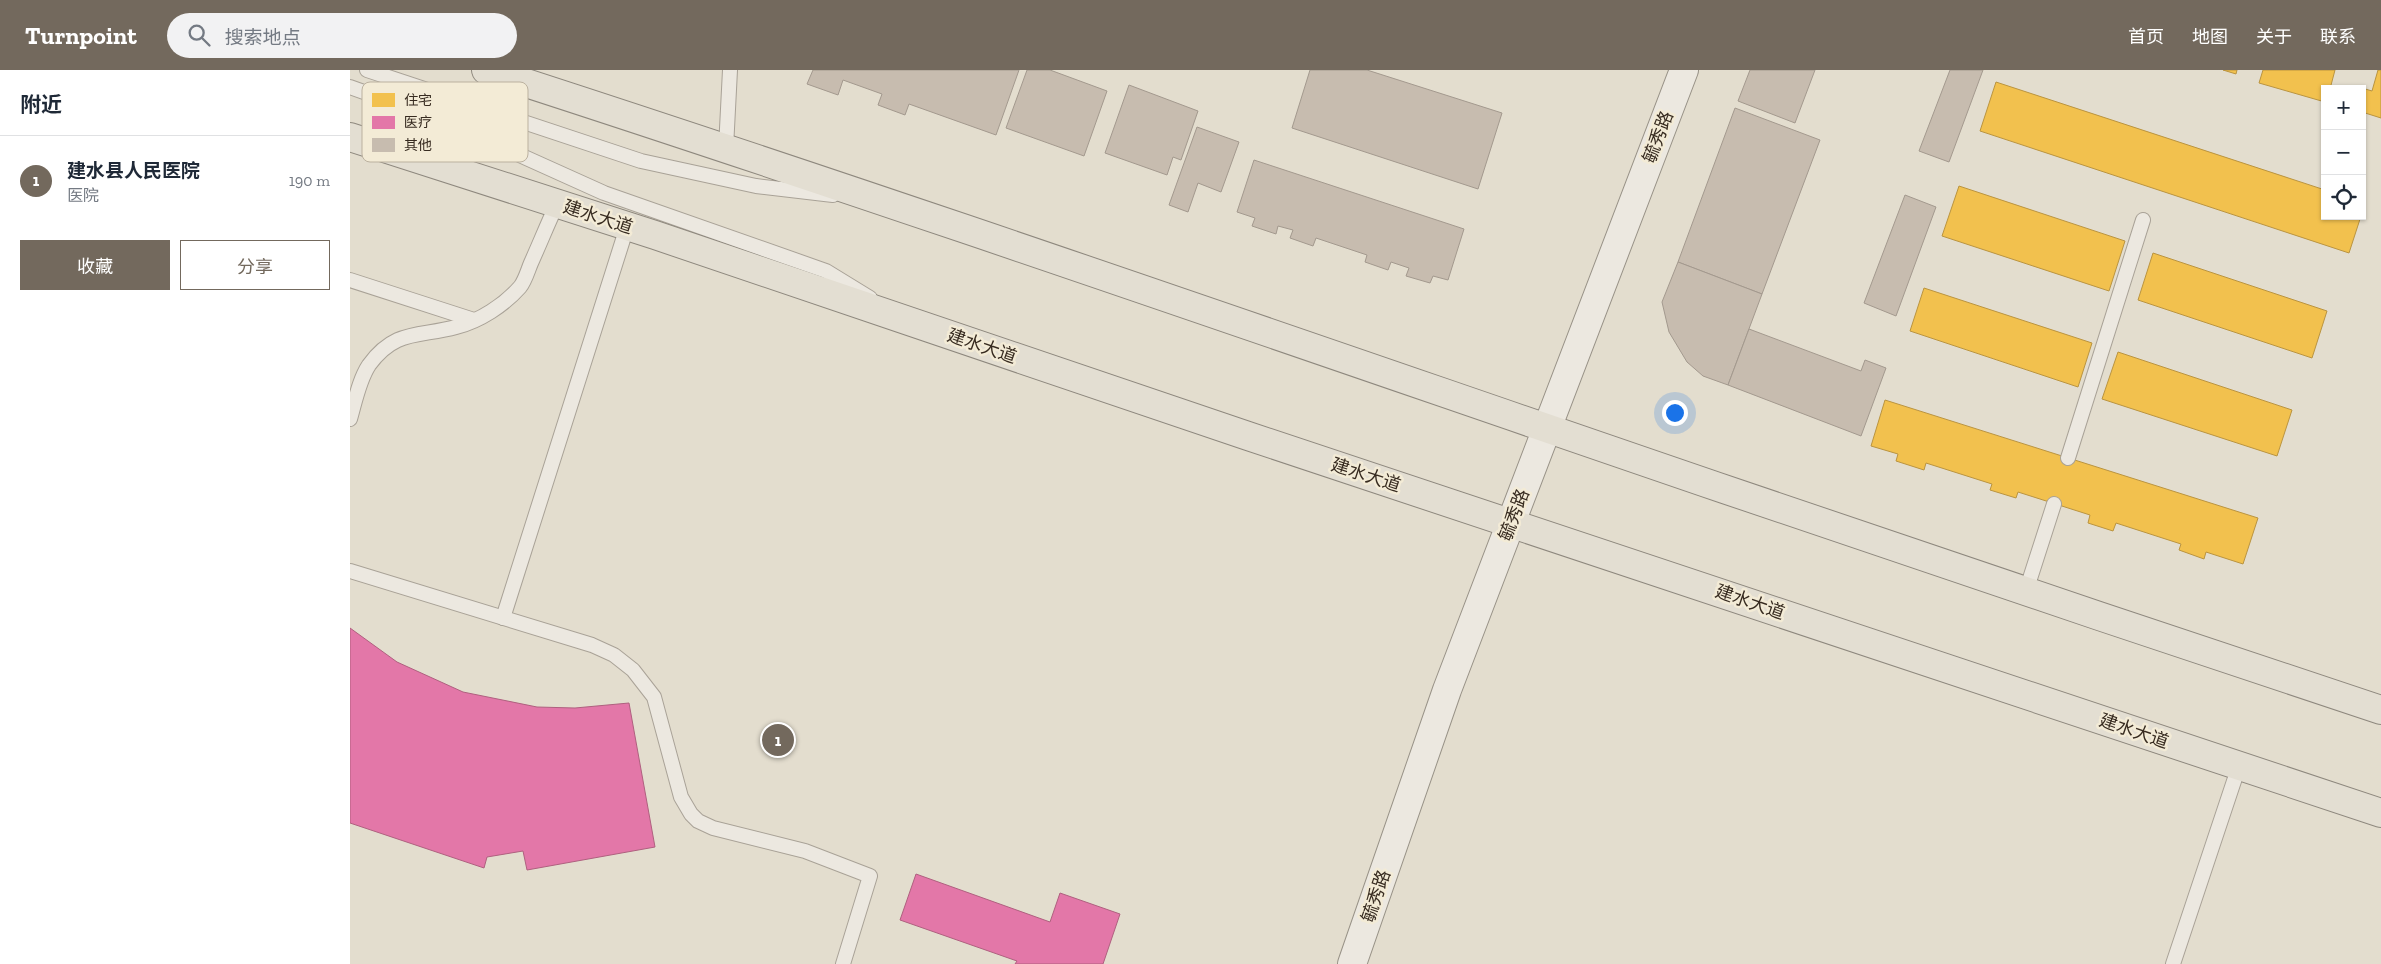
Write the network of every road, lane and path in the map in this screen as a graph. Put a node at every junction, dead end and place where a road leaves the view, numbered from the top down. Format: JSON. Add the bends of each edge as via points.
{"nodes":[{"id":1,"x":367,"y":70,"type":"edge"},
{"id":2,"x":486,"y":70,"type":"edge"},
{"id":3,"x":730,"y":70,"type":"edge"},
{"id":4,"x":1684,"y":70,"type":"edge"},
{"id":5,"x":403,"y":82,"type":"edge"},
{"id":6,"x":523,"y":82,"type":"edge"},
{"id":7,"x":528,"y":84,"type":"edge"},
{"id":8,"x":350,"y":88,"type":"edge"},
{"id":9,"x":362,"y":92,"type":"edge"},
{"id":10,"x":528,"y":123,"type":"edge"},
{"id":11,"x":350,"y":137,"type":"edge"},
{"id":12,"x":362,"y":141,"type":"edge"},
{"id":13,"x":726,"y":148,"type":"junction"},
{"id":14,"x":528,"y":159,"type":"edge"},
{"id":15,"x":427,"y":162,"type":"edge"},
{"id":16,"x":881,"y":201,"type":"junction"},
{"id":17,"x":557,"y":204,"type":"junction"},
{"id":18,"x":2143,"y":220,"type":"dead end"},
{"id":19,"x":628,"y":227,"type":"junction"},
{"id":20,"x":350,"y":280,"type":"edge"},
{"id":21,"x":474,"y":320,"type":"junction"},
{"id":22,"x":910,"y":322,"type":"junction"},
{"id":23,"x":350,"y":419,"type":"edge"},
{"id":24,"x":1547,"y":428,"type":"junction"},
{"id":25,"x":2068,"y":458,"type":"dead end"},
{"id":26,"x":2054,"y":504,"type":"dead end"},
{"id":27,"x":1511,"y":523,"type":"junction"},
{"id":28,"x":350,"y":571,"type":"edge"},
{"id":29,"x":2026,"y":591,"type":"junction"},
{"id":30,"x":503,"y":618,"type":"junction"},
{"id":31,"x":2381,"y":710,"type":"edge"},
{"id":32,"x":2239,"y":766,"type":"junction"},
{"id":33,"x":2381,"y":813,"type":"edge"},
{"id":34,"x":843,"y":964,"type":"edge"},
{"id":35,"x":1352,"y":964,"type":"edge"},
{"id":36,"x":2173,"y":964,"type":"edge"}],
"edges":[{"from":1,"to":5,"type":"lane"},
{"from":2,"to":6,"type":"main road"},
{"from":3,"to":13,"type":"lane"},
{"from":4,"to":24,"type":"street","name":"毓秀路"},
{"from":7,"to":13,"type":"main road"},
{"from":8,"to":9,"type":"lane"},
{"from":10,"to":16,"type":"lane","via":[[641,161],[756,186]]},
{"from":11,"to":12,"type":"main road","name":"建水大道"},
{"from":13,"to":16,"type":"main road"},
{"from":14,"to":22,"type":"lane","via":[[604,193],[826,271]]},
{"from":15,"to":17,"type":"main road","name":"建水大道"},
{"from":16,"to":24,"type":"main road"},
{"from":17,"to":19,"type":"main road","name":"建水大道"},
{"from":17,"to":21,"type":"lane","via":[[521,286],[491,311]]},
{"from":18,"to":25,"type":"lane"},
{"from":19,"to":22,"type":"main road","name":"建水大道"},
{"from":19,"to":30,"type":"lane"},
{"from":20,"to":21,"type":"lane"},
{"from":21,"to":23,"type":"lane","via":[[456,327],[418,333],[388,346],[363,376]]},
{"from":22,"to":27,"type":"main road","name":"建水大道"},
{"from":24,"to":27,"type":"street","name":"毓秀路"},
{"from":24,"to":29,"type":"main road"},
{"from":26,"to":29,"type":"lane"},
{"from":27,"to":32,"type":"main road","name":"建水大道"},
{"from":27,"to":35,"type":"street","name":"毓秀路","via":[[1447,690]]},
{"from":28,"to":30,"type":"lane"},
{"from":29,"to":31,"type":"main road"},
{"from":30,"to":34,"type":"lane","via":[[592,645],[633,670],[654,698],[681,797],[698,821],[713,828],[805,852],[870,876]]},
{"from":32,"to":33,"type":"main road","name":"建水大道"},
{"from":32,"to":36,"type":"lane"}]}
